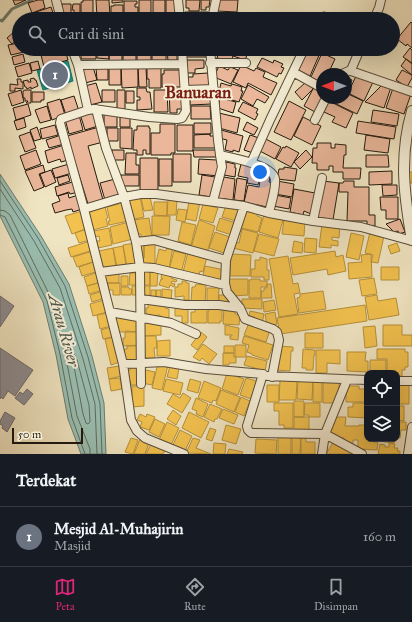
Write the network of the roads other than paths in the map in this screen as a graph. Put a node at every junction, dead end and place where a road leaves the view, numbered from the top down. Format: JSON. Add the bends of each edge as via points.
{"nodes":[{"id":1,"x":56,"y":0,"type":"edge"},
{"id":2,"x":178,"y":0,"type":"edge"},
{"id":3,"x":216,"y":0,"type":"edge"},
{"id":4,"x":380,"y":0,"type":"edge"},
{"id":5,"x":59,"y":12,"type":"edge"},
{"id":6,"x":179,"y":12,"type":"edge"},
{"id":7,"x":213,"y":12,"type":"edge"},
{"id":8,"x":378,"y":12,"type":"edge"},
{"id":9,"x":75,"y":56,"type":"edge"},
{"id":10,"x":182,"y":56,"type":"edge"},
{"id":11,"x":210,"y":56,"type":"edge"},
{"id":12,"x":301,"y":56,"type":"edge"},
{"id":13,"x":357,"y":56,"type":"edge"},
{"id":14,"x":210,"y":63,"type":"junction"},
{"id":15,"x":246,"y":63,"type":"dead end"},
{"id":16,"x":183,"y":64,"type":"junction"},
{"id":17,"x":78,"y":65,"type":"junction"},
{"id":18,"x":352,"y":69,"type":"edge"},
{"id":19,"x":352,"y":71,"type":"edge"},
{"id":20,"x":293,"y":72,"type":"junction"},
{"id":21,"x":316,"y":85,"type":"edge"},
{"id":22,"x":214,"y":89,"type":"junction"},
{"id":23,"x":185,"y":90,"type":"junction"},
{"id":24,"x":412,"y":92,"type":"edge"},
{"id":25,"x":323,"y":104,"type":"edge"},
{"id":26,"x":92,"y":109,"type":"junction"},
{"id":27,"x":412,"y":111,"type":"edge"},
{"id":28,"x":315,"y":120,"type":"dead end"},
{"id":29,"x":410,"y":124,"type":"edge"},
{"id":30,"x":220,"y":155,"type":"junction"},
{"id":31,"x":251,"y":163,"type":"junction"},
{"id":32,"x":322,"y":178,"type":"dead end"},
{"id":33,"x":124,"y":197,"type":"junction"},
{"id":34,"x":213,"y":201,"type":"junction"},
{"id":35,"x":244,"y":206,"type":"junction"},
{"id":36,"x":84,"y":209,"type":"junction"},
{"id":37,"x":269,"y":213,"type":"junction"},
{"id":38,"x":313,"y":221,"type":"junction"},
{"id":39,"x":412,"y":240,"type":"edge"},
{"id":40,"x":136,"y":242,"type":"junction"},
{"id":41,"x":226,"y":260,"type":"junction"},
{"id":42,"x":140,"y":267,"type":"junction"},
{"id":43,"x":100,"y":272,"type":"junction"},
{"id":44,"x":225,"y":284,"type":"junction"},
{"id":45,"x":141,"y":299,"type":"junction"},
{"id":46,"x":240,"y":308,"type":"junction"},
{"id":47,"x":110,"y":312,"type":"junction"},
{"id":48,"x":141,"y":317,"type":"junction"},
{"id":49,"x":196,"y":334,"type":"dead end"},
{"id":50,"x":141,"y":363,"type":"junction"},
{"id":51,"x":123,"y":364,"type":"junction"},
{"id":52,"x":263,"y":374,"type":"junction"},
{"id":53,"x":272,"y":377,"type":"junction"},
{"id":54,"x":347,"y":380,"type":"junction"},
{"id":55,"x":364,"y":380,"type":"edge"},
{"id":56,"x":400,"y":381,"type":"edge"},
{"id":57,"x":412,"y":381,"type":"edge"},
{"id":58,"x":140,"y":384,"type":"dead end"},
{"id":59,"x":412,"y":427,"type":"edge"},
{"id":60,"x":325,"y":434,"type":"junction"},
{"id":61,"x":184,"y":454,"type":"edge"},
{"id":62,"x":322,"y":454,"type":"edge"},
{"id":63,"x":362,"y":454,"type":"edge"},
{"id":64,"x":408,"y":454,"type":"edge"}],
"edges":[{"from":1,"to":5,"type":"street"},
{"from":2,"to":6,"type":"street"},
{"from":3,"to":7,"type":"street"},
{"from":4,"to":8,"type":"street"},
{"from":9,"to":17,"type":"street"},
{"from":10,"to":16,"type":"street"},
{"from":11,"to":14,"type":"street"},
{"from":12,"to":20,"type":"street"},
{"from":13,"to":18,"type":"street"},
{"from":14,"to":15,"type":"street"},
{"from":14,"to":22,"type":"street"},
{"from":16,"to":17,"type":"street"},
{"from":16,"to":23,"type":"street"},
{"from":17,"to":26,"type":"street"},
{"from":19,"to":24,"type":"street"},
{"from":20,"to":21,"type":"street"},
{"from":20,"to":31,"type":"street"},
{"from":22,"to":23,"type":"street"},
{"from":22,"to":30,"type":"street"},
{"from":23,"to":26,"type":"street","via":[[186,111],[180,119]]},
{"from":25,"to":28,"type":"street"},
{"from":26,"to":33,"type":"street"},
{"from":26,"to":36,"type":"street","via":[[64,118],[60,123]]},
{"from":27,"to":29,"type":"street"},
{"from":29,"to":39,"type":"street","via":[[403,165],[403,182]]},
{"from":30,"to":31,"type":"street"},
{"from":30,"to":34,"type":"street","via":[[222,167]]},
{"from":31,"to":37,"type":"street","via":[[264,167],[274,176],[275,185]]},
{"from":32,"to":38,"type":"street"},
{"from":33,"to":34,"type":"street","via":[[156,194]]},
{"from":33,"to":36,"type":"street"},
{"from":33,"to":40,"type":"street"},
{"from":34,"to":35,"type":"street"},
{"from":35,"to":37,"type":"street"},
{"from":35,"to":41,"type":"street"},
{"from":36,"to":43,"type":"street"},
{"from":37,"to":38,"type":"street"},
{"from":38,"to":39,"type":"street","via":[[370,229]]},
{"from":40,"to":41,"type":"street","via":[[154,240]]},
{"from":40,"to":42,"type":"street"},
{"from":41,"to":44,"type":"street"},
{"from":42,"to":43,"type":"street"},
{"from":42,"to":44,"type":"street","via":[[162,269]]},
{"from":42,"to":45,"type":"street"},
{"from":43,"to":47,"type":"street"},
{"from":44,"to":46,"type":"street","via":[[227,292]]},
{"from":45,"to":46,"type":"street"},
{"from":45,"to":48,"type":"street"},
{"from":46,"to":53,"type":"street","via":[[247,320],[277,332]]},
{"from":47,"to":48,"type":"street"},
{"from":47,"to":51,"type":"street"},
{"from":48,"to":49,"type":"street","via":[[171,323]]},
{"from":48,"to":50,"type":"street"},
{"from":50,"to":51,"type":"street"},
{"from":50,"to":52,"type":"street","via":[[164,362],[206,370]]},
{"from":50,"to":58,"type":"street"},
{"from":51,"to":61,"type":"street","via":[[129,413],[134,426],[145,438]]},
{"from":52,"to":53,"type":"street"},
{"from":52,"to":60,"type":"street","via":[[247,428],[249,432]]},
{"from":53,"to":54,"type":"street"},
{"from":54,"to":55,"type":"street"},
{"from":54,"to":60,"type":"street"},
{"from":56,"to":57,"type":"street"},
{"from":59,"to":64,"type":"street"},
{"from":60,"to":62,"type":"street"},
{"from":60,"to":63,"type":"street"}]}
